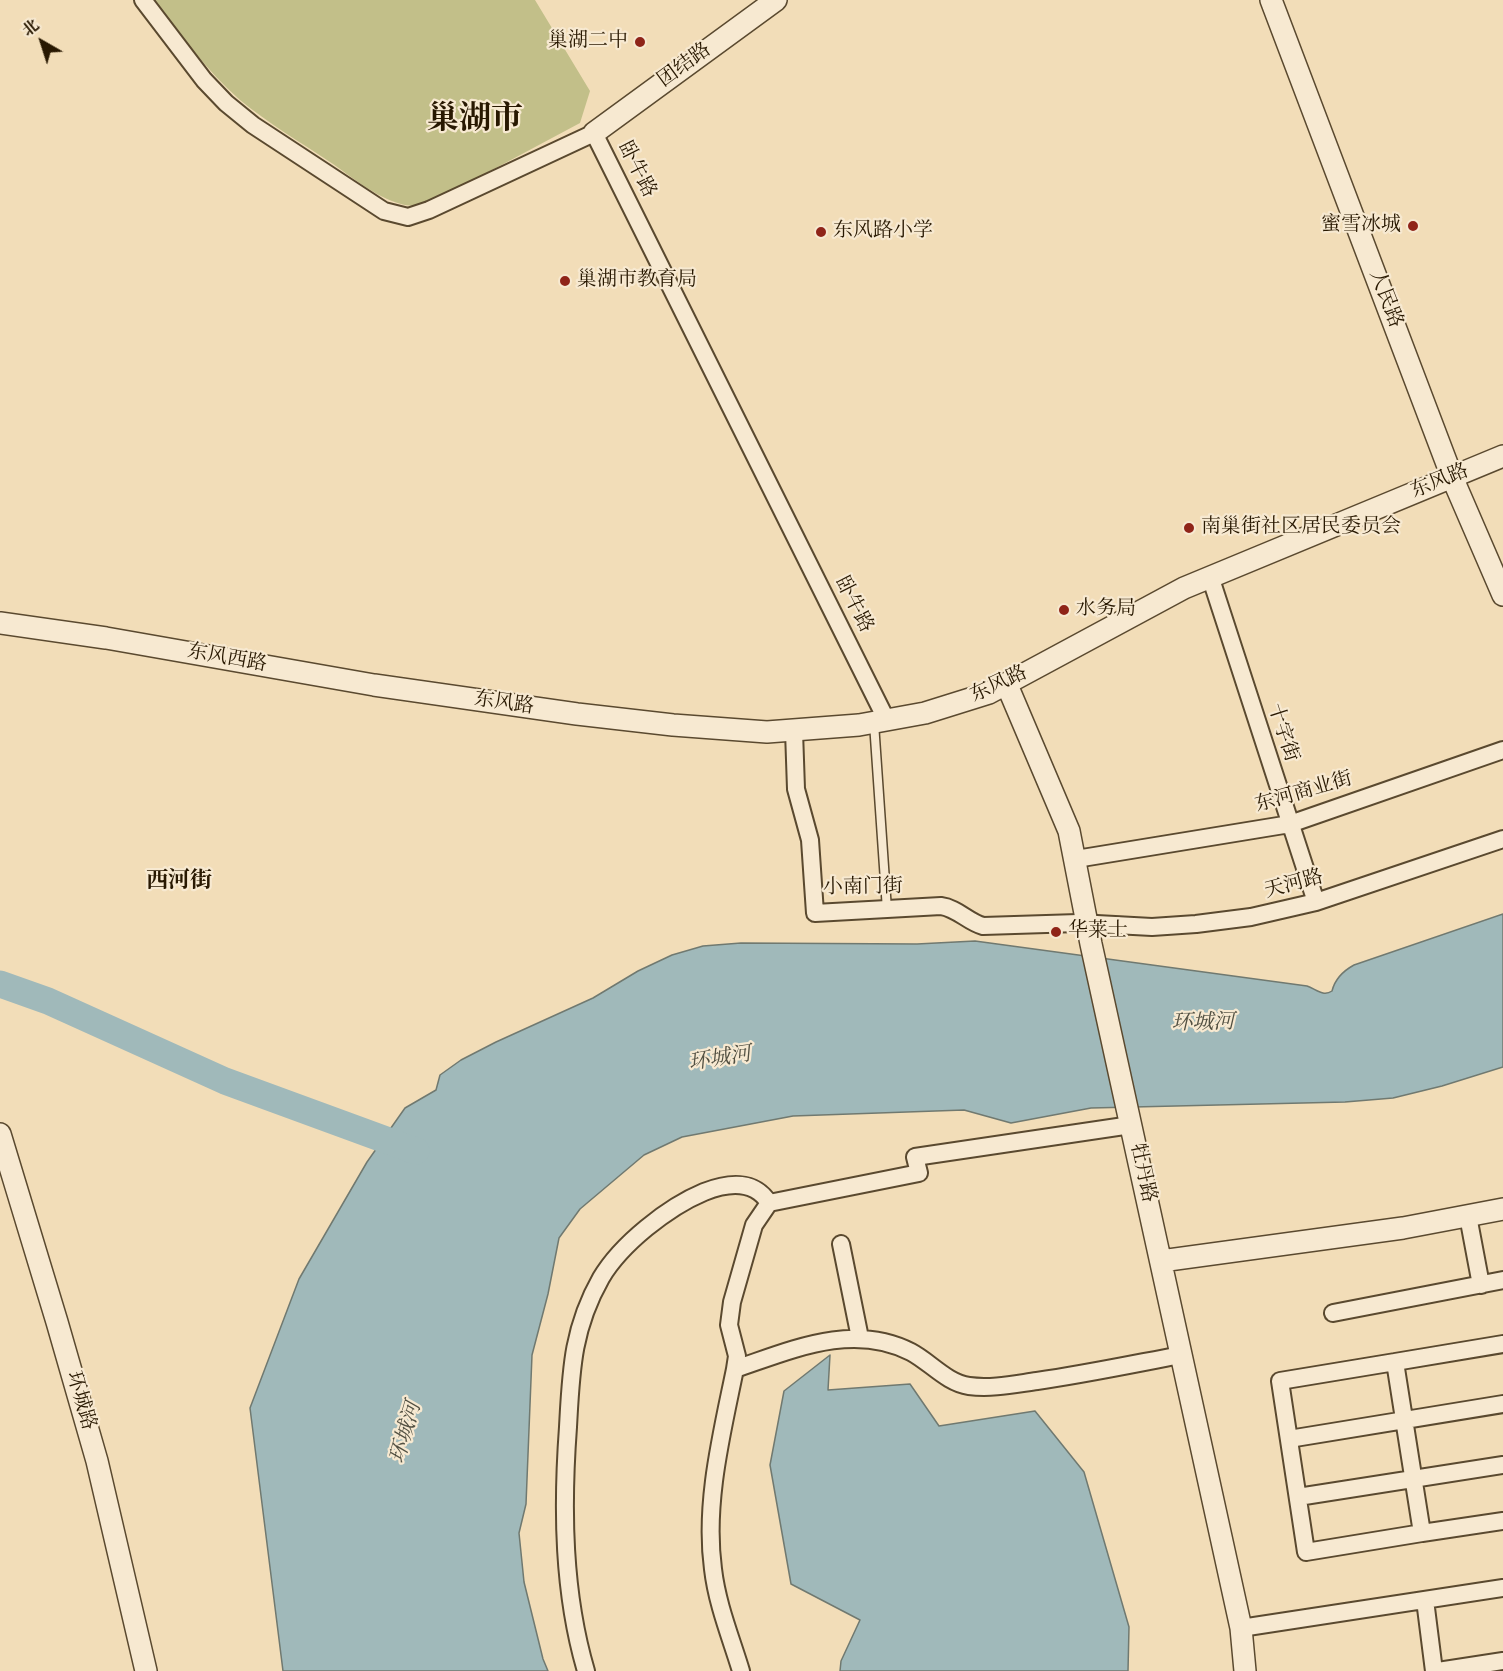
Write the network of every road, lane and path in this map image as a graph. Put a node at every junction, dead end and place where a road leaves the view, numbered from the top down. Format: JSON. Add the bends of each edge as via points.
{"nodes":[{"id":1,"x":143,"y":0,"type":"edge"},
{"id":2,"x":776,"y":0,"type":"edge"},
{"id":3,"x":1271,"y":0,"type":"edge"},
{"id":4,"x":594,"y":133,"type":"junction"},
{"id":5,"x":1503,"y":456,"type":"edge"},
{"id":6,"x":1452,"y":477,"type":"junction"},
{"id":7,"x":1210,"y":576,"type":"junction"},
{"id":8,"x":1503,"y":595,"type":"edge"},
{"id":9,"x":0,"y":622,"type":"edge"},
{"id":10,"x":1006,"y":685,"type":"junction"},
{"id":11,"x":453,"y":696,"type":"joint"},
{"id":12,"x":881,"y":722,"type":"junction"},
{"id":13,"x":794,"y":731,"type":"junction"},
{"id":14,"x":1503,"y":750,"type":"edge"},
{"id":15,"x":1290,"y":824,"type":"junction"},
{"id":16,"x":1503,"y":839,"type":"edge"},
{"id":17,"x":1076,"y":859,"type":"junction"},
{"id":18,"x":1316,"y":902,"type":"junction"},
{"id":19,"x":887,"y":910,"type":"junction"},
{"id":20,"x":1089,"y":934,"type":"junction"},
{"id":21,"x":1131,"y":1125,"type":"junction"},
{"id":22,"x":0,"y":1134,"type":"edge"},
{"id":23,"x":770,"y":1203,"type":"junction"},
{"id":24,"x":1503,"y":1209,"type":"edge"},
{"id":25,"x":1468,"y":1216,"type":"junction"},
{"id":26,"x":842,"y":1244,"type":"dead end"},
{"id":27,"x":1161,"y":1261,"type":"junction"},
{"id":28,"x":1503,"y":1281,"type":"edge"},
{"id":29,"x":1482,"y":1285,"type":"junction"},
{"id":30,"x":1333,"y":1313,"type":"dead end"},
{"id":31,"x":860,"y":1338,"type":"junction"},
{"id":32,"x":1503,"y":1344,"type":"edge"},
{"id":33,"x":1181,"y":1355,"type":"junction"},
{"id":34,"x":1395,"y":1362,"type":"junction"},
{"id":35,"x":735,"y":1369,"type":"junction"},
{"id":36,"x":1503,"y":1404,"type":"edge"},
{"id":37,"x":1404,"y":1421,"type":"junction"},
{"id":38,"x":1288,"y":1439,"type":"junction"},
{"id":39,"x":1503,"y":1465,"type":"edge"},
{"id":40,"x":1413,"y":1479,"type":"junction"},
{"id":41,"x":1298,"y":1497,"type":"junction"},
{"id":42,"x":1503,"y":1521,"type":"edge"},
{"id":43,"x":1422,"y":1533,"type":"junction"},
{"id":44,"x":1503,"y":1588,"type":"edge"},
{"id":45,"x":1425,"y":1600,"type":"junction"},
{"id":46,"x":1241,"y":1628,"type":"junction"},
{"id":47,"x":1503,"y":1661,"type":"edge"},
{"id":48,"x":146,"y":1671,"type":"edge"},
{"id":49,"x":586,"y":1671,"type":"edge"},
{"id":50,"x":741,"y":1671,"type":"edge"},
{"id":51,"x":1245,"y":1671,"type":"edge"},
{"id":52,"x":1436,"y":1671,"type":"edge"}],
"edges":[{"from":1,"to":4,"type":"street","name":"卧牛路","via":[[204,80],[240,115],[364,199],[396,215],[408,217],[429,210]]},
{"from":2,"to":4,"type":"street","name":"团结路"},
{"from":3,"to":6,"type":"street","name":"人民路"},
{"from":4,"to":12,"type":"street","name":"卧牛路"},
{"from":5,"to":6,"type":"street","name":"东风路"},
{"from":6,"to":7,"type":"street","name":"东风路"},
{"from":6,"to":8,"type":"street","name":"人民路"},
{"from":7,"to":10,"type":"street","name":"东风路"},
{"from":7,"to":15,"type":"street","name":"十字街"},
{"from":9,"to":11,"type":"street","name":"东风西路"},
{"from":10,"to":12,"type":"street","name":"东风路","via":[[955,705]]},
{"from":10,"to":17,"type":"street","name":"牡丹路","via":[[1064,816]]},
{"from":11,"to":13,"type":"street","name":"东风路","via":[[683,726]]},
{"from":12,"to":13,"type":"street","name":"东风路"},
{"from":12,"to":19,"type":"lane"},
{"from":13,"to":19,"type":"street","name":"小南门街","via":[[797,793],[810,840],[815,913]]},
{"from":14,"to":15,"type":"street","name":"东河商业街"},
{"from":15,"to":17,"type":"street","name":"东河商业街"},
{"from":15,"to":18,"type":"street","name":"十字街"},
{"from":16,"to":18,"type":"street","name":"天河路"},
{"from":17,"to":20,"type":"street","name":"牡丹路"},
{"from":18,"to":20,"type":"street","name":"天河路","via":[[1269,914]]},
{"from":19,"to":20,"type":"street","name":"小南门街","via":[[946,907],[983,926]]},
{"from":20,"to":21,"type":"street","name":"牡丹路"},
{"from":21,"to":23,"type":"street","via":[[915,1157],[919,1173]]},
{"from":21,"to":27,"type":"street","name":"牡丹路"},
{"from":22,"to":48,"type":"street","name":"环城路","via":[[91,1441]]},
{"from":23,"to":35,"type":"street","via":[[754,1225],[732,1302],[729,1325],[737,1356]]},
{"from":23,"to":49,"type":"street","via":[[758,1190],[738,1185],[708,1191],[686,1201],[618,1254],[589,1302],[572,1364],[564,1497],[573,1617]]},
{"from":24,"to":25,"type":"street"},
{"from":25,"to":27,"type":"street"},
{"from":25,"to":29,"type":"street"},
{"from":26,"to":31,"type":"street"},
{"from":27,"to":33,"type":"street","name":"牡丹路"},
{"from":28,"to":29,"type":"street"},
{"from":29,"to":30,"type":"street"},
{"from":31,"to":33,"type":"street","via":[[897,1346],[956,1382],[983,1387],[1052,1379]]},
{"from":31,"to":35,"type":"street","via":[[813,1343]]},
{"from":32,"to":34,"type":"street"},
{"from":33,"to":46,"type":"street","name":"牡丹路"},
{"from":34,"to":37,"type":"street"},
{"from":34,"to":38,"type":"street","via":[[1280,1381]]},
{"from":35,"to":50,"type":"street","via":[[717,1465],[711,1543],[716,1589]]},
{"from":36,"to":37,"type":"street"},
{"from":37,"to":38,"type":"street"},
{"from":37,"to":40,"type":"street"},
{"from":38,"to":41,"type":"street"},
{"from":39,"to":40,"type":"street"},
{"from":40,"to":41,"type":"street"},
{"from":40,"to":43,"type":"street"},
{"from":41,"to":43,"type":"street","via":[[1306,1552]]},
{"from":42,"to":43,"type":"street"},
{"from":44,"to":45,"type":"street"},
{"from":45,"to":46,"type":"street"},
{"from":45,"to":52,"type":"street"},
{"from":46,"to":51,"type":"street","name":"牡丹路"},
{"from":47,"to":52,"type":"street"}]}
